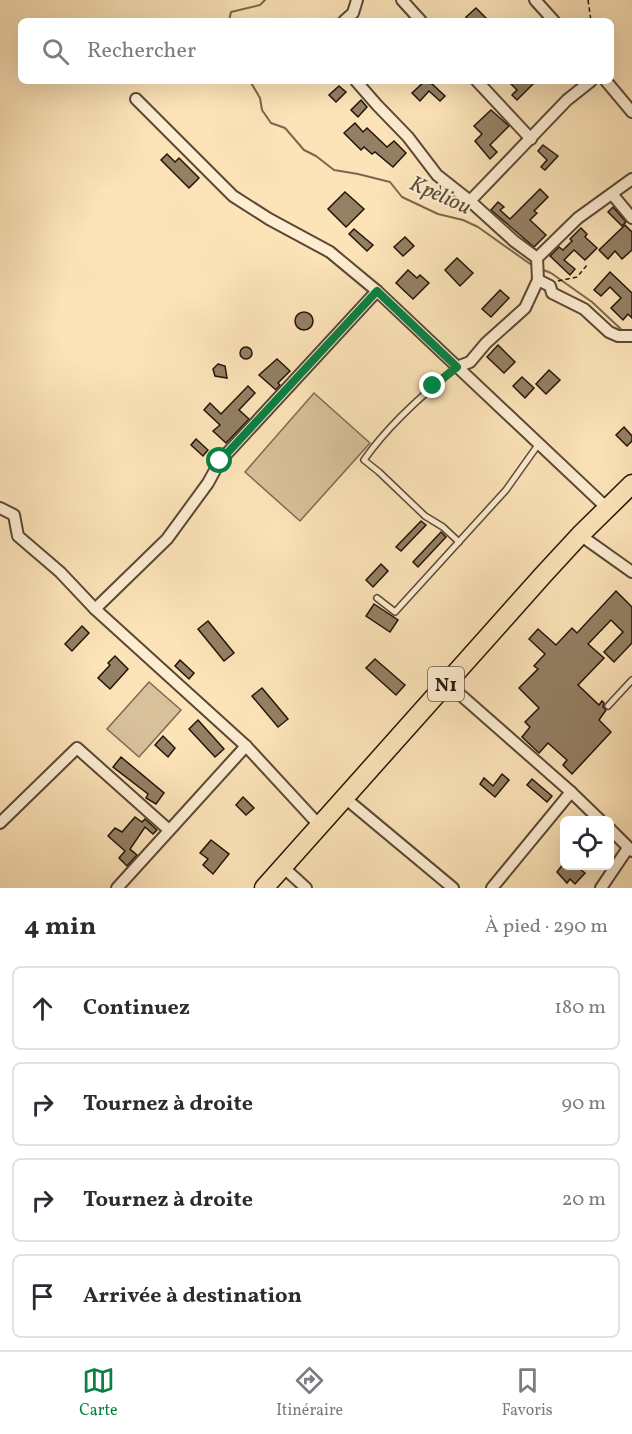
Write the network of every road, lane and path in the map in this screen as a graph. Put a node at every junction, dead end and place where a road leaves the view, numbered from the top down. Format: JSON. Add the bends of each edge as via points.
{"nodes":[{"id":1,"x":357,"y":0,"type":"edge"},
{"id":2,"x":402,"y":0,"type":"edge"},
{"id":3,"x":535,"y":0,"type":"edge"},
{"id":4,"x":588,"y":0,"type":"edge"},
{"id":5,"x":347,"y":18,"type":"edge"},
{"id":6,"x":418,"y":18,"type":"edge"},
{"id":7,"x":551,"y":18,"type":"edge"},
{"id":8,"x":591,"y":18,"type":"edge"},
{"id":9,"x":359,"y":84,"type":"edge"},
{"id":10,"x":480,"y":84,"type":"edge"},
{"id":11,"x":587,"y":84,"type":"edge"},
{"id":12,"x":609,"y":84,"type":"edge"},
{"id":13,"x":136,"y":99,"type":"dead end"},
{"id":14,"x":632,"y":112,"type":"edge"},
{"id":15,"x":531,"y":138,"type":"junction"},
{"id":16,"x":632,"y":179,"type":"edge"},
{"id":17,"x":612,"y":194,"type":"junction"},
{"id":18,"x":470,"y":201,"type":"junction"},
{"id":19,"x":632,"y":218,"type":"edge"},
{"id":20,"x":587,"y":265,"type":"dead end"},
{"id":21,"x":538,"y":269,"type":"junction"},
{"id":22,"x":550,"y":286,"type":"junction"},
{"id":23,"x":377,"y":291,"type":"junction"},
{"id":24,"x":632,"y":336,"type":"edge"},
{"id":25,"x":457,"y":367,"type":"junction"},
{"id":26,"x":538,"y":445,"type":"junction"},
{"id":27,"x":632,"y":484,"type":"edge"},
{"id":28,"x":0,"y":508,"type":"edge"},
{"id":29,"x":608,"y":509,"type":"junction"},
{"id":30,"x":580,"y":535,"type":"junction"},
{"id":31,"x":459,"y":542,"type":"junction"},
{"id":32,"x":632,"y":572,"type":"edge"},
{"id":33,"x":377,"y":598,"type":"dead end"},
{"id":34,"x":95,"y":609,"type":"junction"},
{"id":35,"x":632,"y":680,"type":"edge"},
{"id":36,"x":447,"y":683,"type":"junction"},
{"id":37,"x":608,"y":706,"type":"dead end"},
{"id":38,"x":246,"y":746,"type":"junction"},
{"id":39,"x":571,"y":792,"type":"junction"},
{"id":40,"x":345,"y":798,"type":"junction"},
{"id":41,"x":596,"y":816,"type":"edge"},
{"id":42,"x":0,"y":823,"type":"edge"},
{"id":43,"x":319,"y":825,"type":"junction"},
{"id":44,"x":169,"y":830,"type":"junction"},
{"id":45,"x":614,"y":835,"type":"edge"},
{"id":46,"x":630,"y":849,"type":"edge"},
{"id":47,"x":283,"y":867,"type":"junction"},
{"id":48,"x":117,"y":888,"type":"edge"},
{"id":49,"x":264,"y":888,"type":"edge"},
{"id":50,"x":306,"y":888,"type":"edge"},
{"id":51,"x":453,"y":888,"type":"edge"},
{"id":52,"x":492,"y":888,"type":"edge"},
{"id":53,"x":601,"y":888,"type":"edge"}],
"edges":[{"from":1,"to":5,"type":"street"},
{"from":2,"to":6,"type":"street"},
{"from":3,"to":7,"type":"street"},
{"from":4,"to":8,"type":"path"},
{"from":9,"to":18,"type":"street","via":[[408,136],[437,175]]},
{"from":10,"to":15,"type":"street"},
{"from":11,"to":15,"type":"street"},
{"from":12,"to":14,"type":"street"},
{"from":13,"to":23,"type":"street","via":[[233,196],[330,252]]},
{"from":15,"to":18,"type":"street"},
{"from":16,"to":17,"type":"street"},
{"from":17,"to":19,"type":"street"},
{"from":17,"to":21,"type":"street","via":[[578,218]]},
{"from":18,"to":21,"type":"street"},
{"from":20,"to":22,"type":"path","via":[[579,276],[560,279]]},
{"from":21,"to":22,"type":"street"},
{"from":21,"to":25,"type":"street","via":[[525,308],[470,362]]},
{"from":22,"to":24,"type":"street","via":[[552,293],[584,309],[609,332]]},
{"from":23,"to":25,"type":"street"},
{"from":23,"to":34,"type":"street","via":[[220,461],[167,539]]},
{"from":25,"to":26,"type":"street"},
{"from":25,"to":31,"type":"lane","via":[[416,400],[364,460]]},
{"from":26,"to":29,"type":"street"},
{"from":26,"to":31,"type":"lane","via":[[506,490]]},
{"from":27,"to":29,"type":"highway","number":"N1"},
{"from":28,"to":34,"type":"street","via":[[14,515],[18,536]]},
{"from":29,"to":30,"type":"highway","number":"N1"},
{"from":30,"to":32,"type":"street"},
{"from":30,"to":36,"type":"highway","number":"N1"},
{"from":31,"to":33,"type":"lane","via":[[395,612]]},
{"from":34,"to":38,"type":"street"},
{"from":35,"to":37,"type":"lane"},
{"from":36,"to":39,"type":"street"},
{"from":36,"to":40,"type":"highway","number":"N1"},
{"from":38,"to":43,"type":"street"},
{"from":38,"to":44,"type":"street"},
{"from":39,"to":41,"type":"street"},
{"from":39,"to":52,"type":"street"},
{"from":40,"to":43,"type":"highway","number":"N1"},
{"from":40,"to":51,"type":"street"},
{"from":42,"to":44,"type":"street","via":[[77,748]]},
{"from":43,"to":47,"type":"highway","number":"N1"},
{"from":44,"to":48,"type":"street"},
{"from":45,"to":46,"type":"street"},
{"from":46,"to":53,"type":"street"},
{"from":47,"to":49,"type":"highway","number":"N1"},
{"from":47,"to":50,"type":"street"}]}
